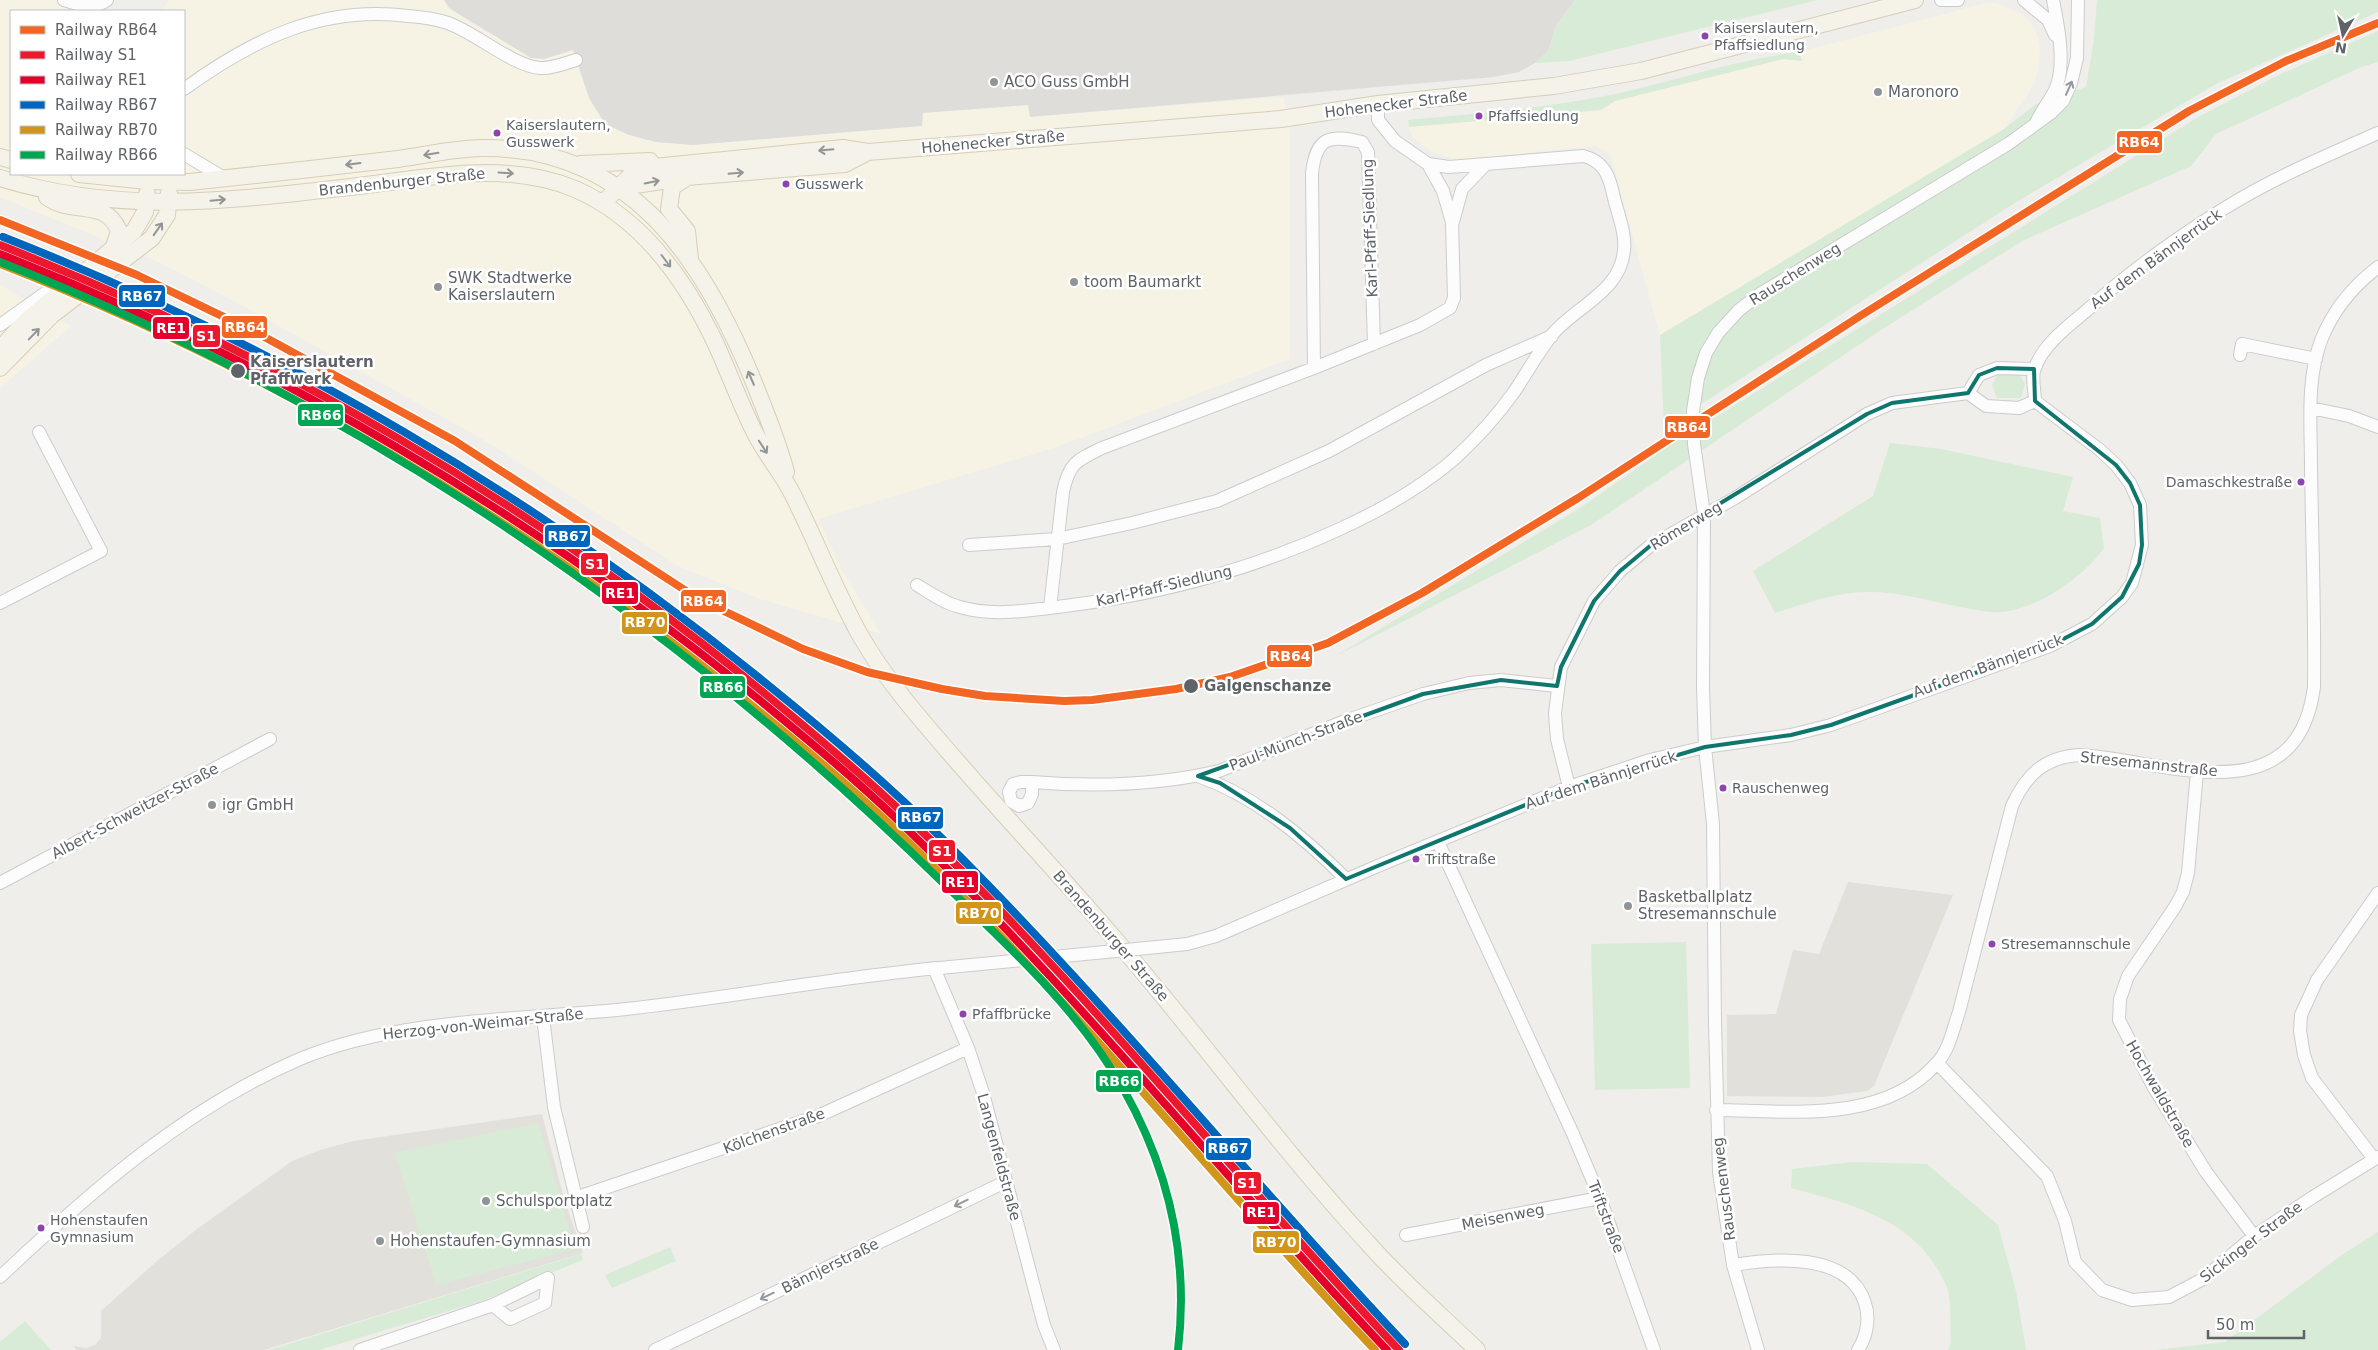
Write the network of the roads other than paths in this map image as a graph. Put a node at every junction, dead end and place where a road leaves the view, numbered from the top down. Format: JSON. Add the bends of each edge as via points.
{"nodes":[{"id":1,"x":64,"y":0,"type":"edge"},
{"id":2,"x":107,"y":0,"type":"edge"},
{"id":3,"x":1915,"y":0,"type":"edge"},
{"id":4,"x":1941,"y":0,"type":"edge"},
{"id":5,"x":1958,"y":0,"type":"edge"},
{"id":6,"x":2024,"y":0,"type":"edge"},
{"id":7,"x":2053,"y":0,"type":"edge"},
{"id":8,"x":2078,"y":0,"type":"edge"},
{"id":9,"x":2060,"y":46,"type":"junction"},
{"id":10,"x":576,"y":60,"type":"dead end"},
{"id":11,"x":185,"y":88,"type":"edge"},
{"id":12,"x":1378,"y":104,"type":"junction"},
{"id":13,"x":2036,"y":122,"type":"junction"},
{"id":14,"x":2378,"y":133,"type":"edge"},
{"id":15,"x":185,"y":155,"type":"edge"},
{"id":16,"x":573,"y":163,"type":"junction"},
{"id":17,"x":1428,"y":164,"type":"junction"},
{"id":18,"x":1485,"y":165,"type":"junction"},
{"id":19,"x":688,"y":170,"type":"junction"},
{"id":20,"x":96,"y":175,"type":"edge"},
{"id":21,"x":0,"y":178,"type":"edge"},
{"id":22,"x":148,"y":178,"type":"edge"},
{"id":23,"x":169,"y":178,"type":"edge"},
{"id":24,"x":224,"y":178,"type":"junction"},
{"id":25,"x":617,"y":188,"type":"junction"},
{"id":26,"x":574,"y":189,"type":"junction"},
{"id":27,"x":37,"y":190,"type":"junction"},
{"id":28,"x":148,"y":203,"type":"junction"},
{"id":29,"x":169,"y":203,"type":"junction"},
{"id":30,"x":603,"y":203,"type":"junction"},
{"id":31,"x":1452,"y":222,"type":"junction"},
{"id":32,"x":113,"y":250,"type":"junction"},
{"id":33,"x":690,"y":259,"type":"junction"},
{"id":34,"x":2378,"y":267,"type":"edge"},
{"id":35,"x":76,"y":279,"type":"junction"},
{"id":36,"x":0,"y":324,"type":"edge"},
{"id":37,"x":1552,"y":336,"type":"junction"},
{"id":38,"x":1374,"y":344,"type":"junction"},
{"id":39,"x":0,"y":348,"type":"edge"},
{"id":40,"x":2240,"y":355,"type":"dead end"},
{"id":41,"x":2316,"y":358,"type":"junction"},
{"id":42,"x":0,"y":368,"type":"edge"},
{"id":43,"x":1314,"y":368,"type":"junction"},
{"id":44,"x":2034,"y":369,"type":"junction"},
{"id":45,"x":1968,"y":394,"type":"junction"},
{"id":46,"x":2036,"y":402,"type":"junction"},
{"id":47,"x":2311,"y":408,"type":"junction"},
{"id":48,"x":2378,"y":427,"type":"edge"},
{"id":49,"x":39,"y":432,"type":"dead end"},
{"id":50,"x":791,"y":491,"type":"junction"},
{"id":51,"x":1704,"y":514,"type":"junction"},
{"id":52,"x":1057,"y":539,"type":"junction"},
{"id":53,"x":969,"y":545,"type":"dead end"},
{"id":54,"x":917,"y":585,"type":"dead end"},
{"id":55,"x":0,"y":603,"type":"edge"},
{"id":56,"x":1050,"y":608,"type":"junction"},
{"id":57,"x":1557,"y":686,"type":"junction"},
{"id":58,"x":270,"y":739,"type":"dead end"},
{"id":59,"x":1705,"y":747,"type":"junction"},
{"id":60,"x":2197,"y":772,"type":"junction"},
{"id":61,"x":1198,"y":776,"type":"junction"},
{"id":62,"x":1032,"y":782,"type":"dead end"},
{"id":63,"x":1569,"y":787,"type":"junction"},
{"id":64,"x":1438,"y":842,"type":"junction"},
{"id":65,"x":1346,"y":879,"type":"junction"},
{"id":66,"x":0,"y":883,"type":"edge"},
{"id":67,"x":2378,"y":893,"type":"edge"},
{"id":68,"x":950,"y":967,"type":"joint"},
{"id":69,"x":934,"y":968,"type":"junction"},
{"id":70,"x":543,"y":1017,"type":"junction"},
{"id":71,"x":968,"y":1048,"type":"junction"},
{"id":72,"x":1937,"y":1064,"type":"junction"},
{"id":73,"x":1716,"y":1110,"type":"junction"},
{"id":74,"x":2376,"y":1158,"type":"edge"},
{"id":75,"x":1005,"y":1182,"type":"junction"},
{"id":76,"x":575,"y":1198,"type":"junction"},
{"id":77,"x":1600,"y":1198,"type":"junction"},
{"id":78,"x":582,"y":1227,"type":"dead end"},
{"id":79,"x":1406,"y":1235,"type":"dead end"},
{"id":80,"x":2254,"y":1236,"type":"junction"},
{"id":81,"x":1733,"y":1265,"type":"junction"},
{"id":82,"x":2,"y":1272,"type":"edge"},
{"id":83,"x":492,"y":1306,"type":"dead end"},
{"id":84,"x":360,"y":1350,"type":"edge"},
{"id":85,"x":655,"y":1350,"type":"edge"},
{"id":86,"x":1054,"y":1350,"type":"edge"},
{"id":87,"x":1477,"y":1350,"type":"edge"},
{"id":88,"x":1654,"y":1350,"type":"edge"},
{"id":89,"x":1758,"y":1350,"type":"edge"},
{"id":90,"x":1858,"y":1350,"type":"edge"}],
"edges":[{"from":1,"to":2,"type":"street","via":[[80,6],[92,6]]},
{"from":3,"to":12,"type":"main road","name":"Hohenecker Straße","via":[[1602,79]]},
{"from":4,"to":5,"type":"street"},
{"from":6,"to":9,"type":"street","via":[[2048,20]]},
{"from":7,"to":9,"type":"street","name":"Rauschenweg"},
{"from":13,"to":8,"type":"street","name":"Rauschenweg","one_way":true,"via":[[2051,113],[2072,83],[2077,58]]},
{"from":9,"to":13,"type":"street","name":"Rauschenweg","via":[[2060,74],[2055,91]]},
{"from":10,"to":11,"type":"street","via":[[539,68],[513,58],[448,23],[391,13],[354,13],[281,32]]},
{"from":12,"to":17,"type":"street","name":"Karl-Pfaff-Siedlung","via":[[1378,120],[1387,134]]},
{"from":12,"to":19,"type":"main road","name":"Hohenecker Straße","via":[[1280,119],[868,152],[843,148]]},
{"from":13,"to":51,"type":"street","name":"Rauschenweg","via":[[2008,144],[1760,294],[1739,310],[1718,333],[1706,353],[1693,411],[1694,444]]},
{"from":14,"to":44,"type":"street","name":"Auf dem Bännjerrück","via":[[2301,167],[2226,207],[2178,238],[2066,328],[2044,351]]},
{"from":15,"to":24,"type":"street"},
{"from":16,"to":19,"type":"main road","name":"Hohenecker Straße","via":[[664,160]]},
{"from":16,"to":24,"type":"main road","name":"Brandenburger Straße","one_way":true,"via":[[541,154],[484,148]]},
{"from":16,"to":25,"type":"main road","name":"Brandenburger Straße"},
{"from":17,"to":18,"type":"street","name":"Karl-Pfaff-Siedlung","via":[[1449,167]]},
{"from":17,"to":31,"type":"street","name":"Karl-Pfaff-Siedlung","via":[[1443,192]]},
{"from":18,"to":31,"type":"street","name":"Karl-Pfaff-Siedlung","via":[[1462,189]]},
{"from":18,"to":37,"type":"street","name":"Karl-Pfaff-Siedlung","via":[[1583,156],[1594,158],[1605,169],[1612,186],[1625,248],[1622,263],[1606,288]]},
{"from":19,"to":25,"type":"main road","name":"Hohenecker Straße","via":[[644,168]]},
{"from":19,"to":33,"type":"main road","via":[[672,187],[669,210],[687,231]]},
{"from":20,"to":22,"type":"main road","name":"Brandenburger Straße"},
{"from":21,"to":27,"type":"main road","name":"Brandenburger Straße"},
{"from":22,"to":23,"type":"main road","name":"Brandenburger Straße"},
{"from":22,"to":28,"type":"main road"},
{"from":23,"to":24,"type":"main road","name":"Brandenburger Straße"},
{"from":23,"to":29,"type":"main road"},
{"from":25,"to":26,"type":"main road"},
{"from":25,"to":30,"type":"main road","name":"Hohenecker Straße"},
{"from":25,"to":33,"type":"main road","name":"Brandenburger Straße","via":[[658,222]]},
{"from":29,"to":26,"type":"main road","name":"Brandenburger Straße","one_way":true,"via":[[309,192],[476,172],[545,178]]},
{"from":26,"to":30,"type":"main road","name":"Brandenburger Straße"},
{"from":27,"to":28,"type":"main road","name":"Brandenburger Straße"},
{"from":27,"to":32,"type":"main road","via":[[55,203],[104,211],[111,216],[119,231]]},
{"from":28,"to":29,"type":"main road","name":"Brandenburger Straße"},
{"from":28,"to":32,"type":"main road","via":[[134,231]]},
{"from":42,"to":29,"type":"main road","one_way":true,"via":[[52,315],[152,238],[167,215]]},
{"from":30,"to":50,"type":"main road","name":"Brandenburger Straße","one_way":true,"via":[[632,225],[677,275],[714,339],[756,435]]},
{"from":31,"to":38,"type":"street","name":"Karl-Pfaff-Siedlung","via":[[1454,298],[1450,308],[1420,325]]},
{"from":32,"to":35,"type":"main road"},
{"from":50,"to":33,"type":"main road","name":"Brandenburger Straße","one_way":true,"via":[[770,423],[731,328]]},
{"from":34,"to":41,"type":"street","name":"Stresemannstraße","via":[[2340,305]]},
{"from":35,"to":36,"type":"street","via":[[51,289]]},
{"from":35,"to":39,"type":"main road","via":[[26,321]]},
{"from":37,"to":52,"type":"street","name":"Karl-Pfaff-Siedlung","via":[[1486,365],[1329,451],[1217,501]]},
{"from":37,"to":56,"type":"street","name":"Karl-Pfaff-Siedlung","via":[[1512,395],[1477,437],[1422,484],[1372,514],[1295,550],[1211,578],[1138,595]]},
{"from":38,"to":43,"type":"street","name":"Karl-Pfaff-Siedlung"},
{"from":38,"to":43,"type":"street","name":"Karl-Pfaff-Siedlung","via":[[1368,152],[1362,142],[1328,140],[1319,145],[1312,173]]},
{"from":40,"to":41,"type":"street","via":[[2242,344]]},
{"from":41,"to":47,"type":"street","name":"Stresemannstraße"},
{"from":43,"to":52,"type":"street","name":"Karl-Pfaff-Siedlung","via":[[1102,448],[1074,462],[1066,477]]},
{"from":44,"to":45,"type":"street","via":[[1998,368],[1979,375]]},
{"from":44,"to":46,"type":"street"},
{"from":45,"to":46,"type":"street","via":[[1986,406],[2019,408]]},
{"from":45,"to":51,"type":"street","name":"Römerweg","via":[[1892,403],[1867,414],[1735,498]]},
{"from":46,"to":59,"type":"street","name":"Auf dem Bännjerrück","via":[[2100,450],[2130,483],[2140,505],[2142,545],[2132,583],[2122,597],[2092,624],[2057,642],[1831,725],[1792,735]]},
{"from":47,"to":48,"type":"street","via":[[2350,416]]},
{"from":47,"to":60,"type":"street","name":"Stresemannstraße","via":[[2314,661],[2311,710],[2295,741],[2266,763],[2226,772]]},
{"from":49,"to":55,"type":"street","via":[[102,551]]},
{"from":50,"to":87,"type":"main road","name":"Brandenburger Straße","via":[[829,576],[863,641],[932,732],[1118,942],[1294,1159],[1370,1246]]},
{"from":51,"to":57,"type":"street","name":"Römerweg","via":[[1650,546],[1620,571],[1594,601],[1564,659]]},
{"from":51,"to":59,"type":"street","name":"Rauschenweg"},
{"from":52,"to":53,"type":"street","name":"Karl-Pfaff-Siedlung"},
{"from":52,"to":56,"type":"street","name":"Karl-Pfaff-Siedlung"},
{"from":54,"to":56,"type":"street","name":"Karl-Pfaff-Siedlung","via":[[958,607],[984,612]]},
{"from":57,"to":61,"type":"street","name":"Paul-Münch-Straße","via":[[1501,680],[1468,683],[1423,694]]},
{"from":57,"to":63,"type":"street","name":"Römerweg","via":[[1554,713],[1557,739]]},
{"from":58,"to":66,"type":"street","name":"Albert-Schweitzer-Straße"},
{"from":59,"to":63,"type":"street","name":"Auf dem Bännjerrück","via":[[1650,760]]},
{"from":59,"to":73,"type":"street","name":"Rauschenweg","via":[[1713,824]]},
{"from":60,"to":72,"type":"street","name":"Stresemannstraße","via":[[2080,755],[2048,762],[2032,774],[2020,788],[2012,806],[1958,1012]]},
{"from":60,"to":80,"type":"street","name":"Hochwaldstraße","via":[[2188,874],[2183,892],[2128,976],[2120,999],[2119,1020],[2162,1102],[2206,1172]]},
{"from":61,"to":62,"type":"street","name":"Paul-Münch-Straße","via":[[1111,784]]},
{"from":61,"to":65,"type":"street","via":[[1220,784],[1290,828]]},
{"from":63,"to":64,"type":"street","name":"Auf dem Bännjerrück"},
{"from":64,"to":65,"type":"street","name":"Auf dem Bännjerrück"},
{"from":64,"to":77,"type":"street","name":"Triftstraße"},
{"from":65,"to":68,"type":"street","name":"Auf dem Bännjerrück","bridge":true,"via":[[1216,936],[1186,944]]},
{"from":67,"to":74,"type":"street","via":[[2317,980],[2301,1015],[2300,1031],[2312,1078]]},
{"from":68,"to":69,"type":"street","name":"Herzog-von-Weimar-Straße"},
{"from":69,"to":70,"type":"street","name":"Herzog-von-Weimar-Straße","via":[[726,997]]},
{"from":69,"to":71,"type":"street","name":"Langenfeldstraße"},
{"from":70,"to":76,"type":"street","via":[[554,1107]]},
{"from":70,"to":82,"type":"street","name":"Herzog-von-Weimar-Straße","via":[[378,1036],[340,1044],[266,1075],[130,1161]]},
{"from":71,"to":75,"type":"street","name":"Langenfeldstraße"},
{"from":71,"to":76,"type":"street","name":"Kölchenstraße","via":[[818,1116]]},
{"from":72,"to":73,"type":"street","name":"Stresemannstraße","via":[[1903,1090],[1862,1105],[1834,1110]]},
{"from":72,"to":80,"type":"street","name":"Sickinger Straße","via":[[2047,1176],[2075,1262],[2102,1290],[2132,1300],[2169,1297],[2203,1279]]},
{"from":73,"to":81,"type":"street","name":"Rauschenweg","via":[[1719,1172]]},
{"from":74,"to":80,"type":"street","name":"Sickinger Straße"},
{"from":75,"to":85,"type":"street","name":"Bännjerstraße","one_way":true},
{"from":75,"to":86,"type":"street","name":"Langenfeldstraße","via":[[1044,1325]]},
{"from":76,"to":78,"type":"street"},
{"from":77,"to":79,"type":"street","name":"Meisenweg"},
{"from":77,"to":88,"type":"street","name":"Triftstraße"},
{"from":81,"to":89,"type":"street","name":"Rauschenweg"},
{"from":81,"to":90,"type":"street","via":[[1791,1260],[1845,1274],[1863,1296],[1867,1310],[1867,1328]]},
{"from":83,"to":84,"type":"street"}]}
